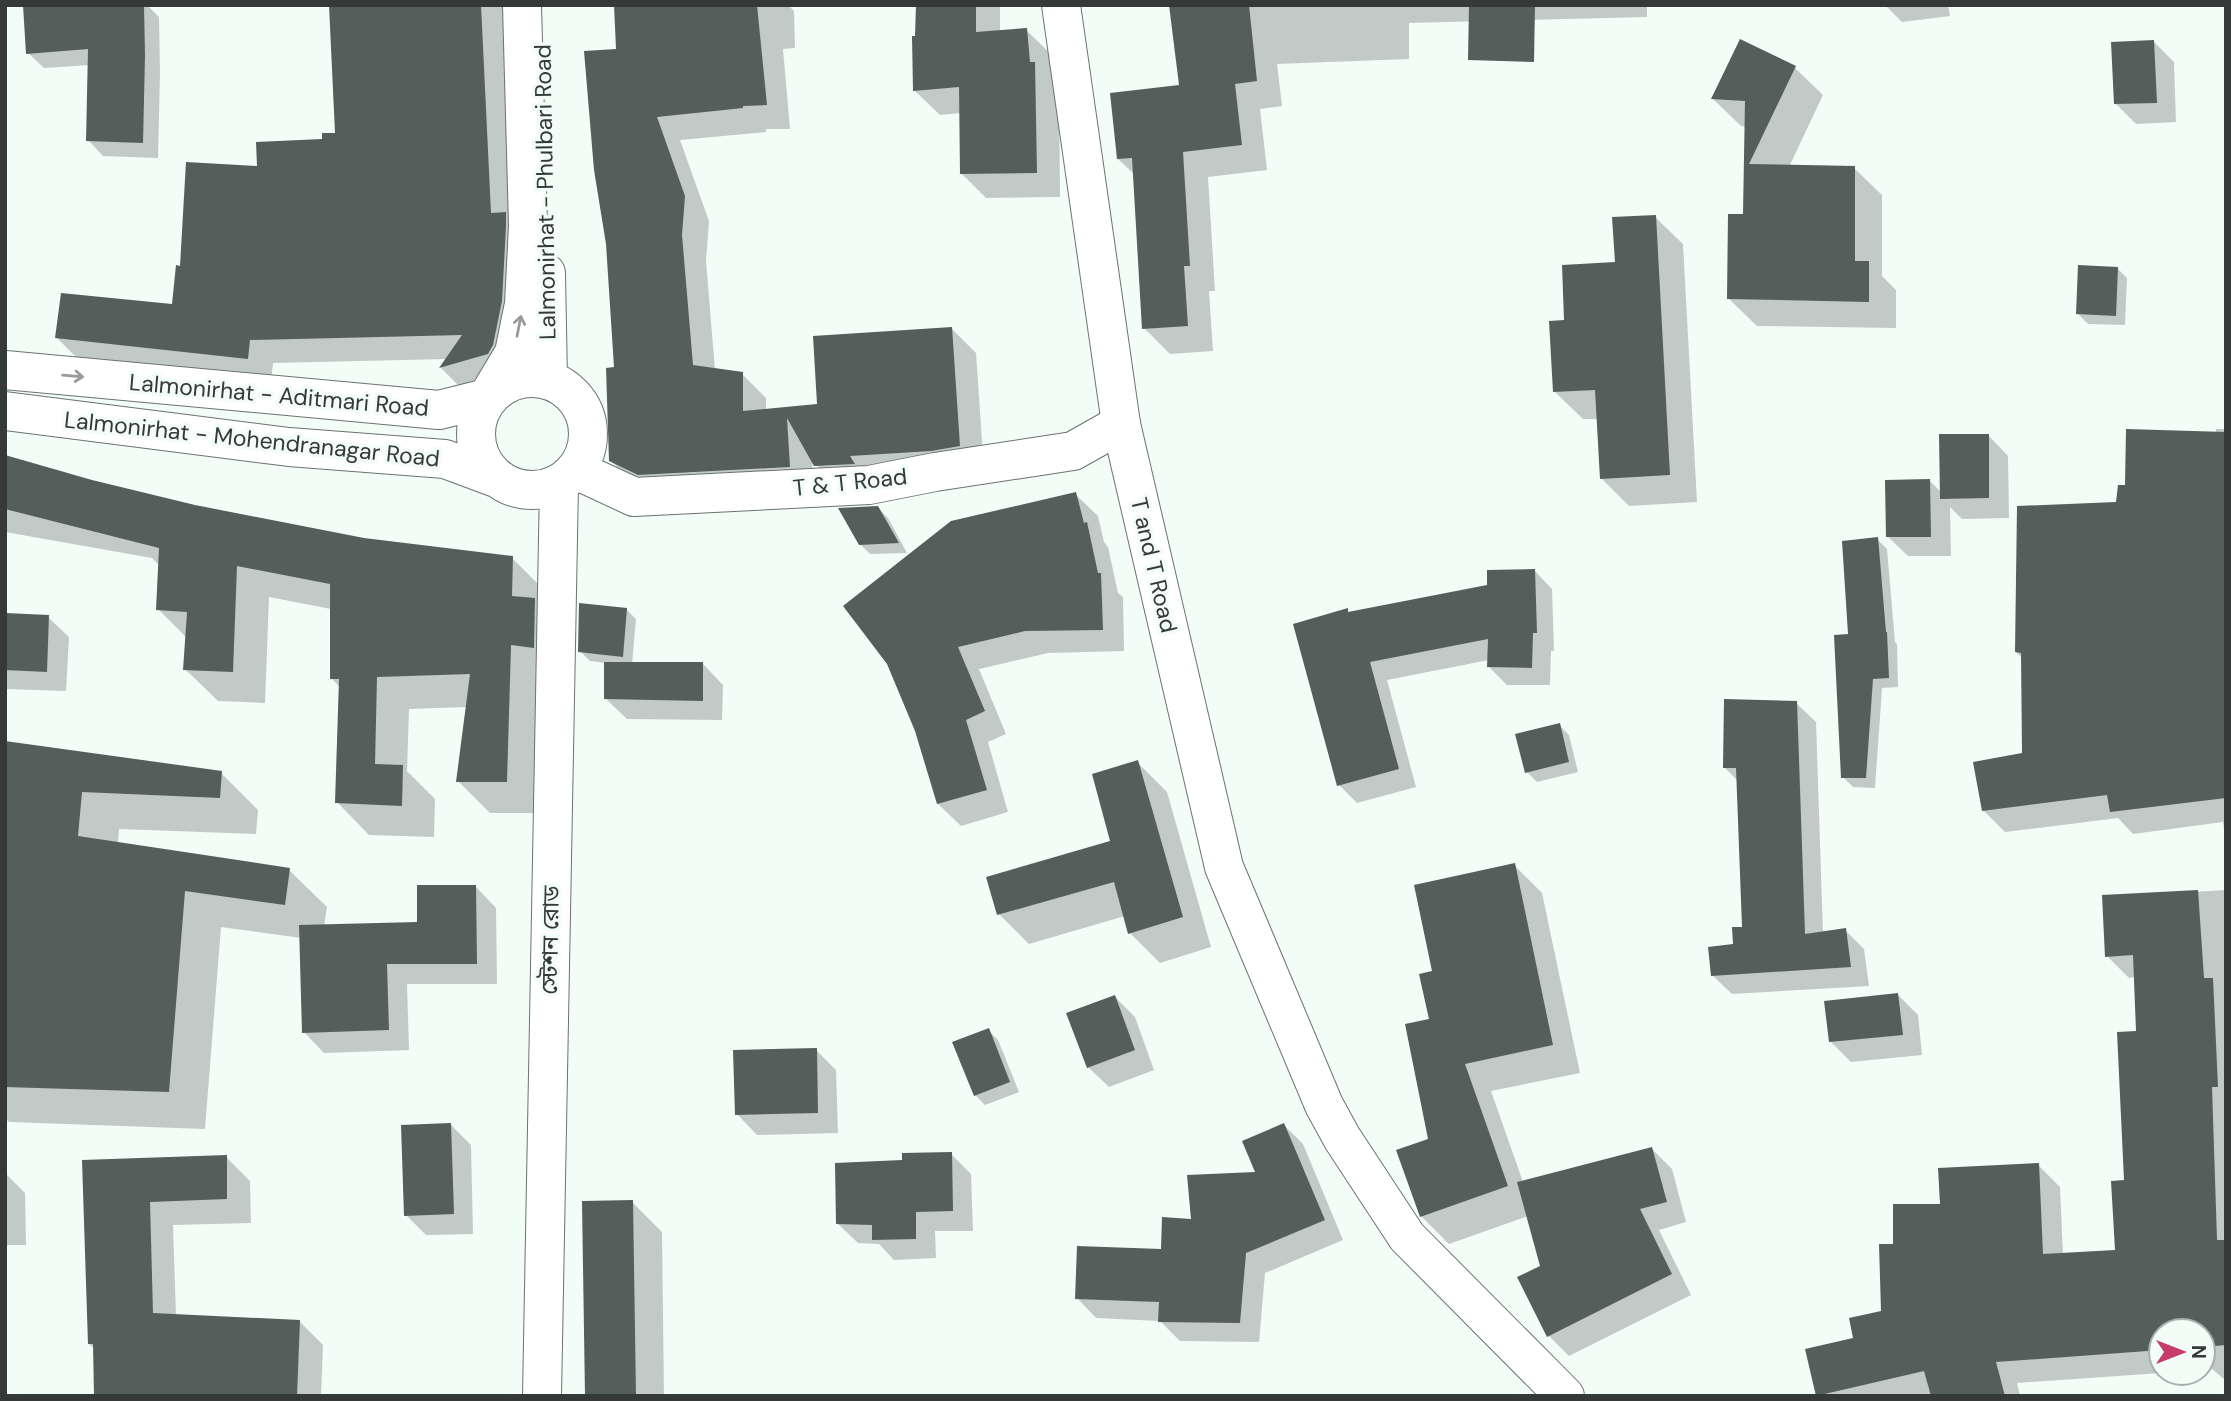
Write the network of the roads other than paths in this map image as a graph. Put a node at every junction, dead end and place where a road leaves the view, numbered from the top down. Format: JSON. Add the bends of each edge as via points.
{"nodes":[{"id":1,"x":522,"y":5,"type":"edge"},
{"id":2,"x":542,"y":5,"type":"edge"},
{"id":3,"x":1061,"y":5,"type":"edge"},
{"id":4,"x":5,"y":370,"type":"edge"},
{"id":5,"x":548,"y":380,"type":"junction"},
{"id":6,"x":487,"y":398,"type":"junction"},
{"id":7,"x":5,"y":411,"type":"edge"},
{"id":8,"x":1121,"y":424,"type":"junction"},
{"id":9,"x":568,"y":477,"type":"junction"},
{"id":10,"x":496,"y":478,"type":"junction"},
{"id":11,"x":542,"y":1396,"type":"edge"},
{"id":12,"x":1565,"y":1396,"type":"edge"}],
"edges":[{"from":6,"to":1,"type":"main road","one_way":true,"via":[[514,353],[524,304],[527,226]]},
{"from":2,"to":5,"type":"main road","name":"Lalmonirhat - Phulbari Road"},
{"from":3,"to":8,"type":"main road","name":"T and T Road"},
{"from":4,"to":6,"type":"main road","name":"Lalmonirhat - Aditmari Road","one_way":true,"via":[[439,410]]},
{"from":5,"to":6,"type":"main road","via":[[526,377],[505,384]]},
{"from":5,"to":9,"type":"main road","via":[[568,390],[582,407],[588,429],[586,451]]},
{"from":6,"to":10,"type":"main road","via":[[477,418],[476,440],[482,461]]},
{"from":7,"to":10,"type":"main road","name":"Lalmonirhat - Mohendranagar Road","via":[[289,447],[445,459]]},
{"from":8,"to":9,"type":"main road","name":"T & T Road","via":[[1073,451],[869,485],[634,497]]},
{"from":8,"to":12,"type":"main road","name":"T and T Road","via":[[1224,867],[1324,1105],[1407,1237]]},
{"from":9,"to":10,"type":"main road","via":[[538,491],[516,489]]},
{"from":9,"to":11,"type":"main road","name":"স্টেশন রোড"}]}
